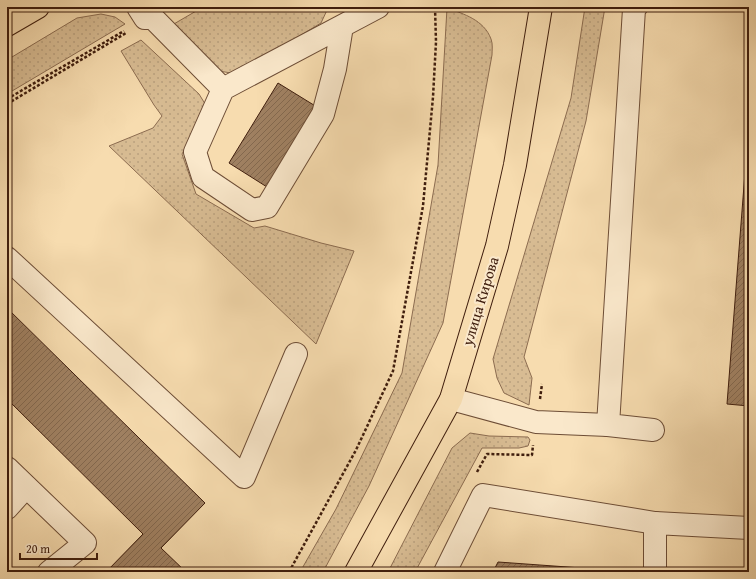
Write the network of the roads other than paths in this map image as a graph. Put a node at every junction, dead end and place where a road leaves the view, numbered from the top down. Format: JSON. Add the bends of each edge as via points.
{"nodes":[{"id":1,"x":38,"y":7,"type":"edge"},
{"id":2,"x":378,"y":7,"type":"edge"},
{"id":3,"x":541,"y":7,"type":"edge"},
{"id":4,"x":636,"y":7,"type":"edge"},
{"id":5,"x":145,"y":14,"type":"edge"},
{"id":6,"x":7,"y":25,"type":"edge"},
{"id":7,"x":342,"y":26,"type":"junction"},
{"id":8,"x":223,"y":89,"type":"junction"},
{"id":9,"x":7,"y":258,"type":"edge"},
{"id":10,"x":296,"y":354,"type":"dead end"},
{"id":11,"x":451,"y":400,"type":"junction"},
{"id":12,"x":608,"y":425,"type":"junction"},
{"id":13,"x":652,"y":430,"type":"dead end"},
{"id":14,"x":7,"y":468,"type":"edge"},
{"id":15,"x":26,"y":487,"type":"junction"},
{"id":16,"x":7,"y":508,"type":"edge"},
{"id":17,"x":655,"y":523,"type":"junction"},
{"id":18,"x":749,"y":528,"type":"edge"},
{"id":19,"x":49,"y":572,"type":"edge"},
{"id":20,"x":356,"y":572,"type":"edge"},
{"id":21,"x":445,"y":572,"type":"edge"},
{"id":22,"x":655,"y":572,"type":"edge"}],
"edges":[{"from":1,"to":6,"type":"main road"},
{"from":2,"to":7,"type":"lane"},
{"from":3,"to":11,"type":"main road","name":"улица Кирова","via":[[516,165],[497,246]]},
{"from":4,"to":12,"type":"lane"},
{"from":5,"to":8,"type":"lane"},
{"from":7,"to":8,"type":"lane"},
{"from":7,"to":8,"type":"lane","via":[[336,69],[323,114],[267,207],[252,210],[203,177],[195,152]]},
{"from":9,"to":10,"type":"lane","via":[[244,478]]},
{"from":11,"to":12,"type":"lane","via":[[536,422]]},
{"from":11,"to":20,"type":"main road","name":"улица Кирова"},
{"from":12,"to":13,"type":"lane"},
{"from":14,"to":15,"type":"lane"},
{"from":15,"to":16,"type":"lane"},
{"from":15,"to":19,"type":"lane","via":[[85,544]]},
{"from":17,"to":18,"type":"lane"},
{"from":17,"to":21,"type":"lane","via":[[483,496]]},
{"from":17,"to":22,"type":"lane"}]}
